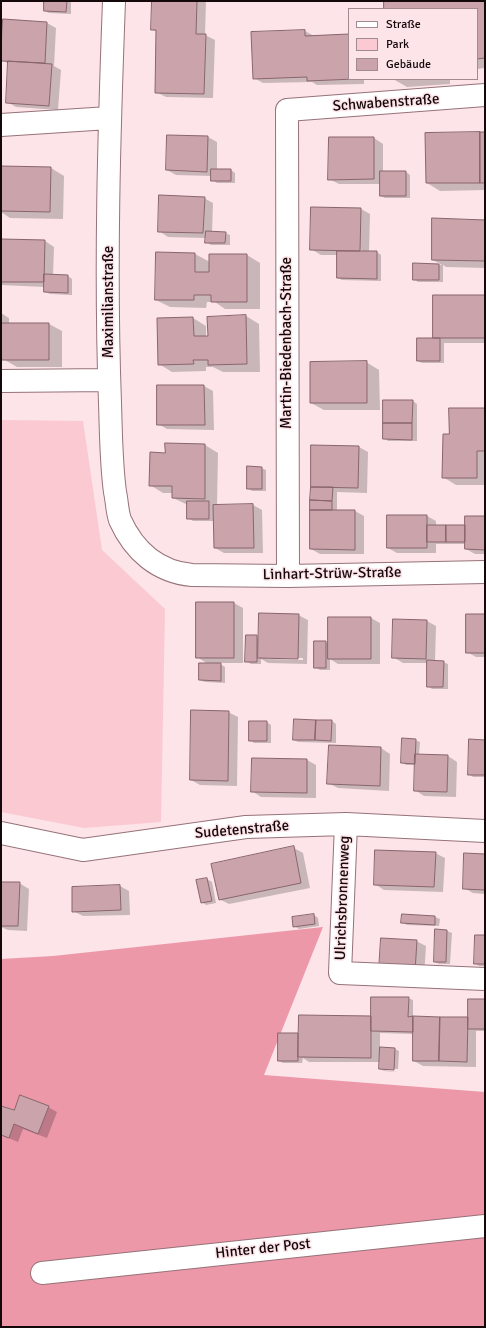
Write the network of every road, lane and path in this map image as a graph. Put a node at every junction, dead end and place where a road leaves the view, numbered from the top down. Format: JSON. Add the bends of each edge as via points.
{"nodes":[{"id":1,"x":114,"y":1,"type":"edge"},
{"id":2,"x":485,"y":95,"type":"edge"},
{"id":3,"x":287,"y":110,"type":"joint"},
{"id":4,"x":109,"y":118,"type":"junction"},
{"id":5,"x":1,"y":125,"type":"edge"},
{"id":6,"x":109,"y":380,"type":"junction"},
{"id":7,"x":1,"y":381,"type":"edge"},
{"id":8,"x":485,"y":572,"type":"edge"},
{"id":9,"x":178,"y":574,"type":"joint"},
{"id":10,"x":288,"y":576,"type":"junction"},
{"id":11,"x":346,"y":824,"type":"junction"},
{"id":12,"x":485,"y":831,"type":"edge"},
{"id":13,"x":1,"y":833,"type":"edge"},
{"id":14,"x":485,"y":979,"type":"edge"},
{"id":15,"x":485,"y":1226,"type":"edge"},
{"id":16,"x":42,"y":1273,"type":"dead end"}],
"edges":[{"from":1,"to":4,"type":"street","name":"Maximilianstraße"},
{"from":2,"to":3,"type":"street","name":"Schwabenstraße"},
{"from":3,"to":10,"type":"street","name":"Martin-Biedenbach-Straße"},
{"from":4,"to":5,"type":"street"},
{"from":4,"to":6,"type":"street","name":"Maximilianstraße"},
{"from":6,"to":7,"type":"street"},
{"from":6,"to":9,"type":"street","name":"Maximilianstraße","via":[[111,460],[120,519],[134,543],[153,563]]},
{"from":8,"to":10,"type":"street","name":"Linhart-Strüw-Straße"},
{"from":9,"to":10,"type":"street","name":"Linhart-Strüw-Straße"},
{"from":11,"to":12,"type":"street","name":"Sudetenstraße"},
{"from":11,"to":13,"type":"street","name":"Sudetenstraße","via":[[246,827],[83,850]]},
{"from":11,"to":14,"type":"street","name":"Ulrichsbronnenweg","via":[[340,973]]},
{"from":15,"to":16,"type":"street","name":"Hinter der Post"}]}
